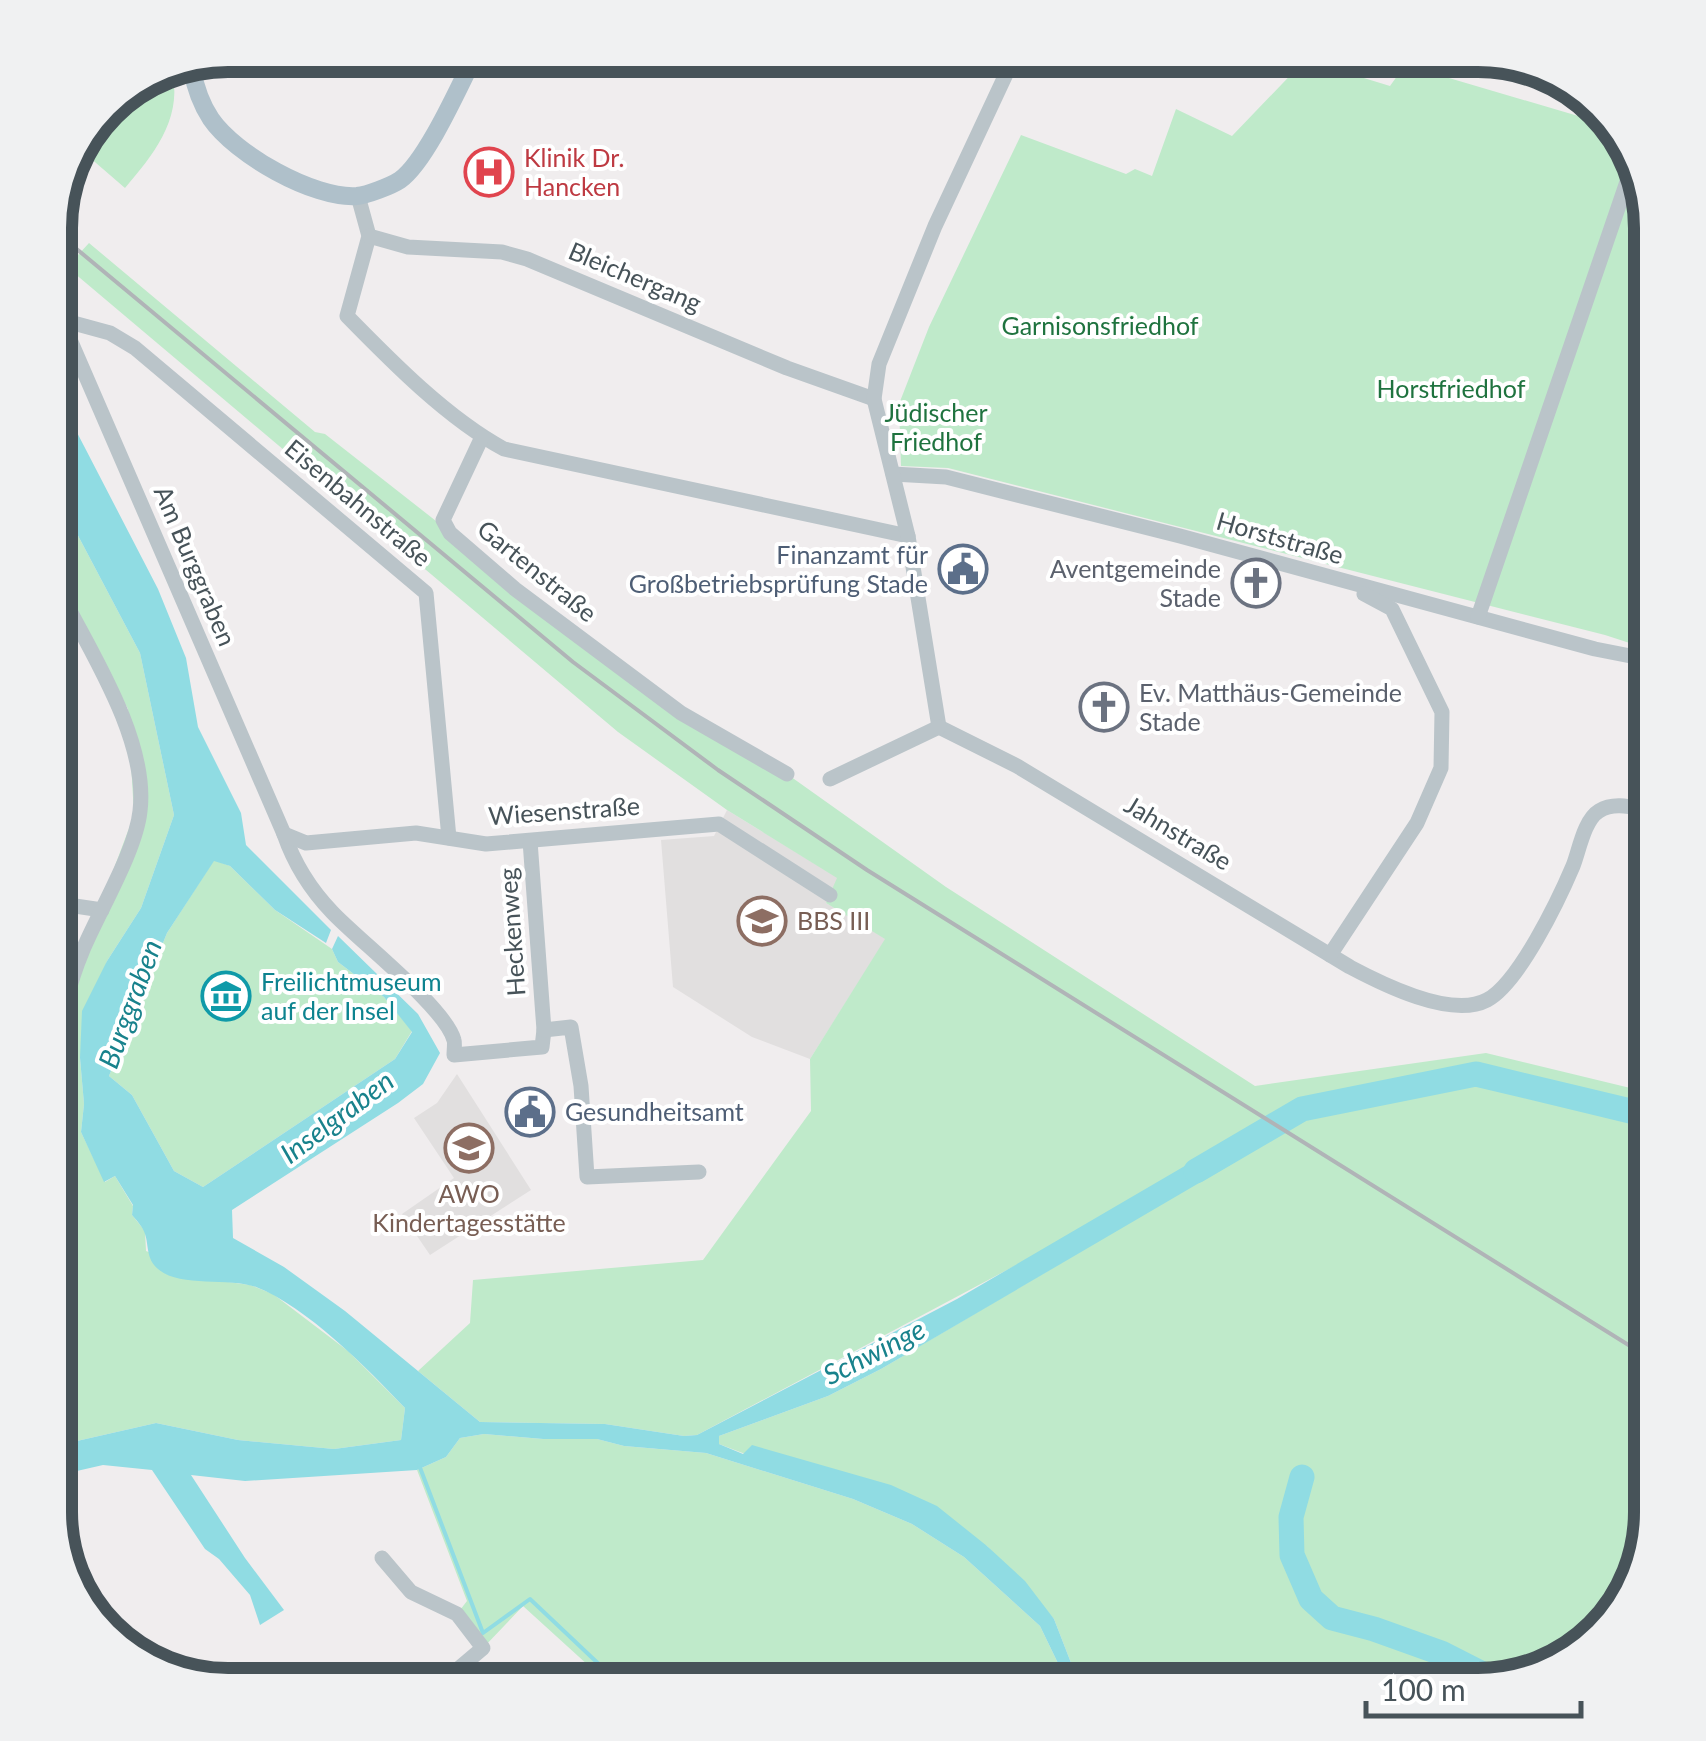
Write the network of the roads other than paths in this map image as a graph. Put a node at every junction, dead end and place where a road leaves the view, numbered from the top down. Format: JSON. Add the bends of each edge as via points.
{"nodes":[{"id":1,"x":466,"y":72,"type":"edge"},
{"id":2,"x":1007,"y":73,"type":"edge"},
{"id":3,"x":194,"y":76,"type":"edge"},
{"id":4,"x":1627,"y":183,"type":"edge"},
{"id":5,"x":358,"y":196,"type":"junction"},
{"id":6,"x":369,"y":236,"type":"junction"},
{"id":7,"x":73,"y":324,"type":"edge"},
{"id":8,"x":73,"y":346,"type":"edge"},
{"id":9,"x":874,"y":398,"type":"junction"},
{"id":10,"x":482,"y":437,"type":"junction"},
{"id":11,"x":893,"y":474,"type":"junction"},
{"id":12,"x":908,"y":536,"type":"junction"},
{"id":13,"x":1338,"y":581,"type":"junction"},
{"id":14,"x":1478,"y":617,"type":"junction"},
{"id":15,"x":73,"y":618,"type":"edge"},
{"id":16,"x":1634,"y":657,"type":"edge"},
{"id":17,"x":939,"y":727,"type":"junction"},
{"id":18,"x":787,"y":774,"type":"dead end"},
{"id":19,"x":830,"y":779,"type":"dead end"},
{"id":20,"x":1634,"y":808,"type":"edge"},
{"id":21,"x":284,"y":834,"type":"junction"},
{"id":22,"x":449,"y":838,"type":"junction"},
{"id":23,"x":530,"y":840,"type":"junction"},
{"id":24,"x":830,"y":895,"type":"dead end"},
{"id":25,"x":72,"y":906,"type":"edge"},
{"id":26,"x":102,"y":910,"type":"junction"},
{"id":27,"x":1330,"y":955,"type":"junction"},
{"id":28,"x":72,"y":975,"type":"edge"},
{"id":29,"x":544,"y":1030,"type":"junction"},
{"id":30,"x":698,"y":1172,"type":"dead end"},
{"id":31,"x":382,"y":1558,"type":"dead end"},
{"id":32,"x":458,"y":1669,"type":"edge"}],
"edges":[{"from":1,"to":5,"type":"main road","via":[[436,133],[401,180]]},
{"from":2,"to":9,"type":"street","via":[[878,364]]},
{"from":3,"to":5,"type":"main road","via":[[211,119],[242,152],[315,190]]},
{"from":4,"to":14,"type":"street"},
{"from":5,"to":6,"type":"street"},
{"from":6,"to":9,"type":"street","name":"Bleichergang","via":[[408,247],[527,259]]},
{"from":6,"to":10,"type":"street","via":[[347,316]]},
{"from":7,"to":22,"type":"street","name":"Eisenbahnstraße","via":[[110,333],[135,348],[426,593]]},
{"from":8,"to":21,"type":"street","name":"Am Burggraben"},
{"from":9,"to":11,"type":"street"},
{"from":10,"to":12,"type":"street","via":[[504,449]]},
{"from":10,"to":18,"type":"street","name":"Gartenstraße","via":[[444,520],[450,533],[681,713]]},
{"from":11,"to":12,"type":"street"},
{"from":11,"to":13,"type":"street","name":"Horststraße","via":[[946,477]]},
{"from":12,"to":17,"type":"street"},
{"from":13,"to":14,"type":"street","name":"Horststraße"},
{"from":13,"to":27,"type":"street","via":[[1392,609],[1442,712],[1442,768],[1417,823]]},
{"from":14,"to":16,"type":"street","name":"Horststraße"},
{"from":15,"to":26,"type":"street","via":[[123,719],[138,771],[140,812]]},
{"from":17,"to":19,"type":"street"},
{"from":17,"to":27,"type":"street","name":"Jahnstraße","via":[[1017,766]]},
{"from":20,"to":27,"type":"street","name":"Jahnstraße","via":[[1599,811],[1590,820],[1529,952],[1487,1000],[1451,1004],[1388,987]]},
{"from":21,"to":22,"type":"street","name":"Wiesenstraße","via":[[306,843],[416,833]]},
{"from":21,"to":29,"type":"street","name":"Am Burggraben","via":[[294,865],[328,909],[445,1025],[454,1055],[542,1047]]},
{"from":22,"to":23,"type":"street","name":"Wiesenstraße","via":[[486,844]]},
{"from":23,"to":24,"type":"street","name":"Wiesenstraße","via":[[719,824]]},
{"from":23,"to":29,"type":"street","name":"Heckenweg"},
{"from":25,"to":26,"type":"street"},
{"from":26,"to":28,"type":"street"},
{"from":29,"to":30,"type":"street","name":"Heckenweg","via":[[571,1027],[587,1177]]},
{"from":31,"to":32,"type":"street","via":[[410,1592],[457,1614],[483,1648]]}]}
